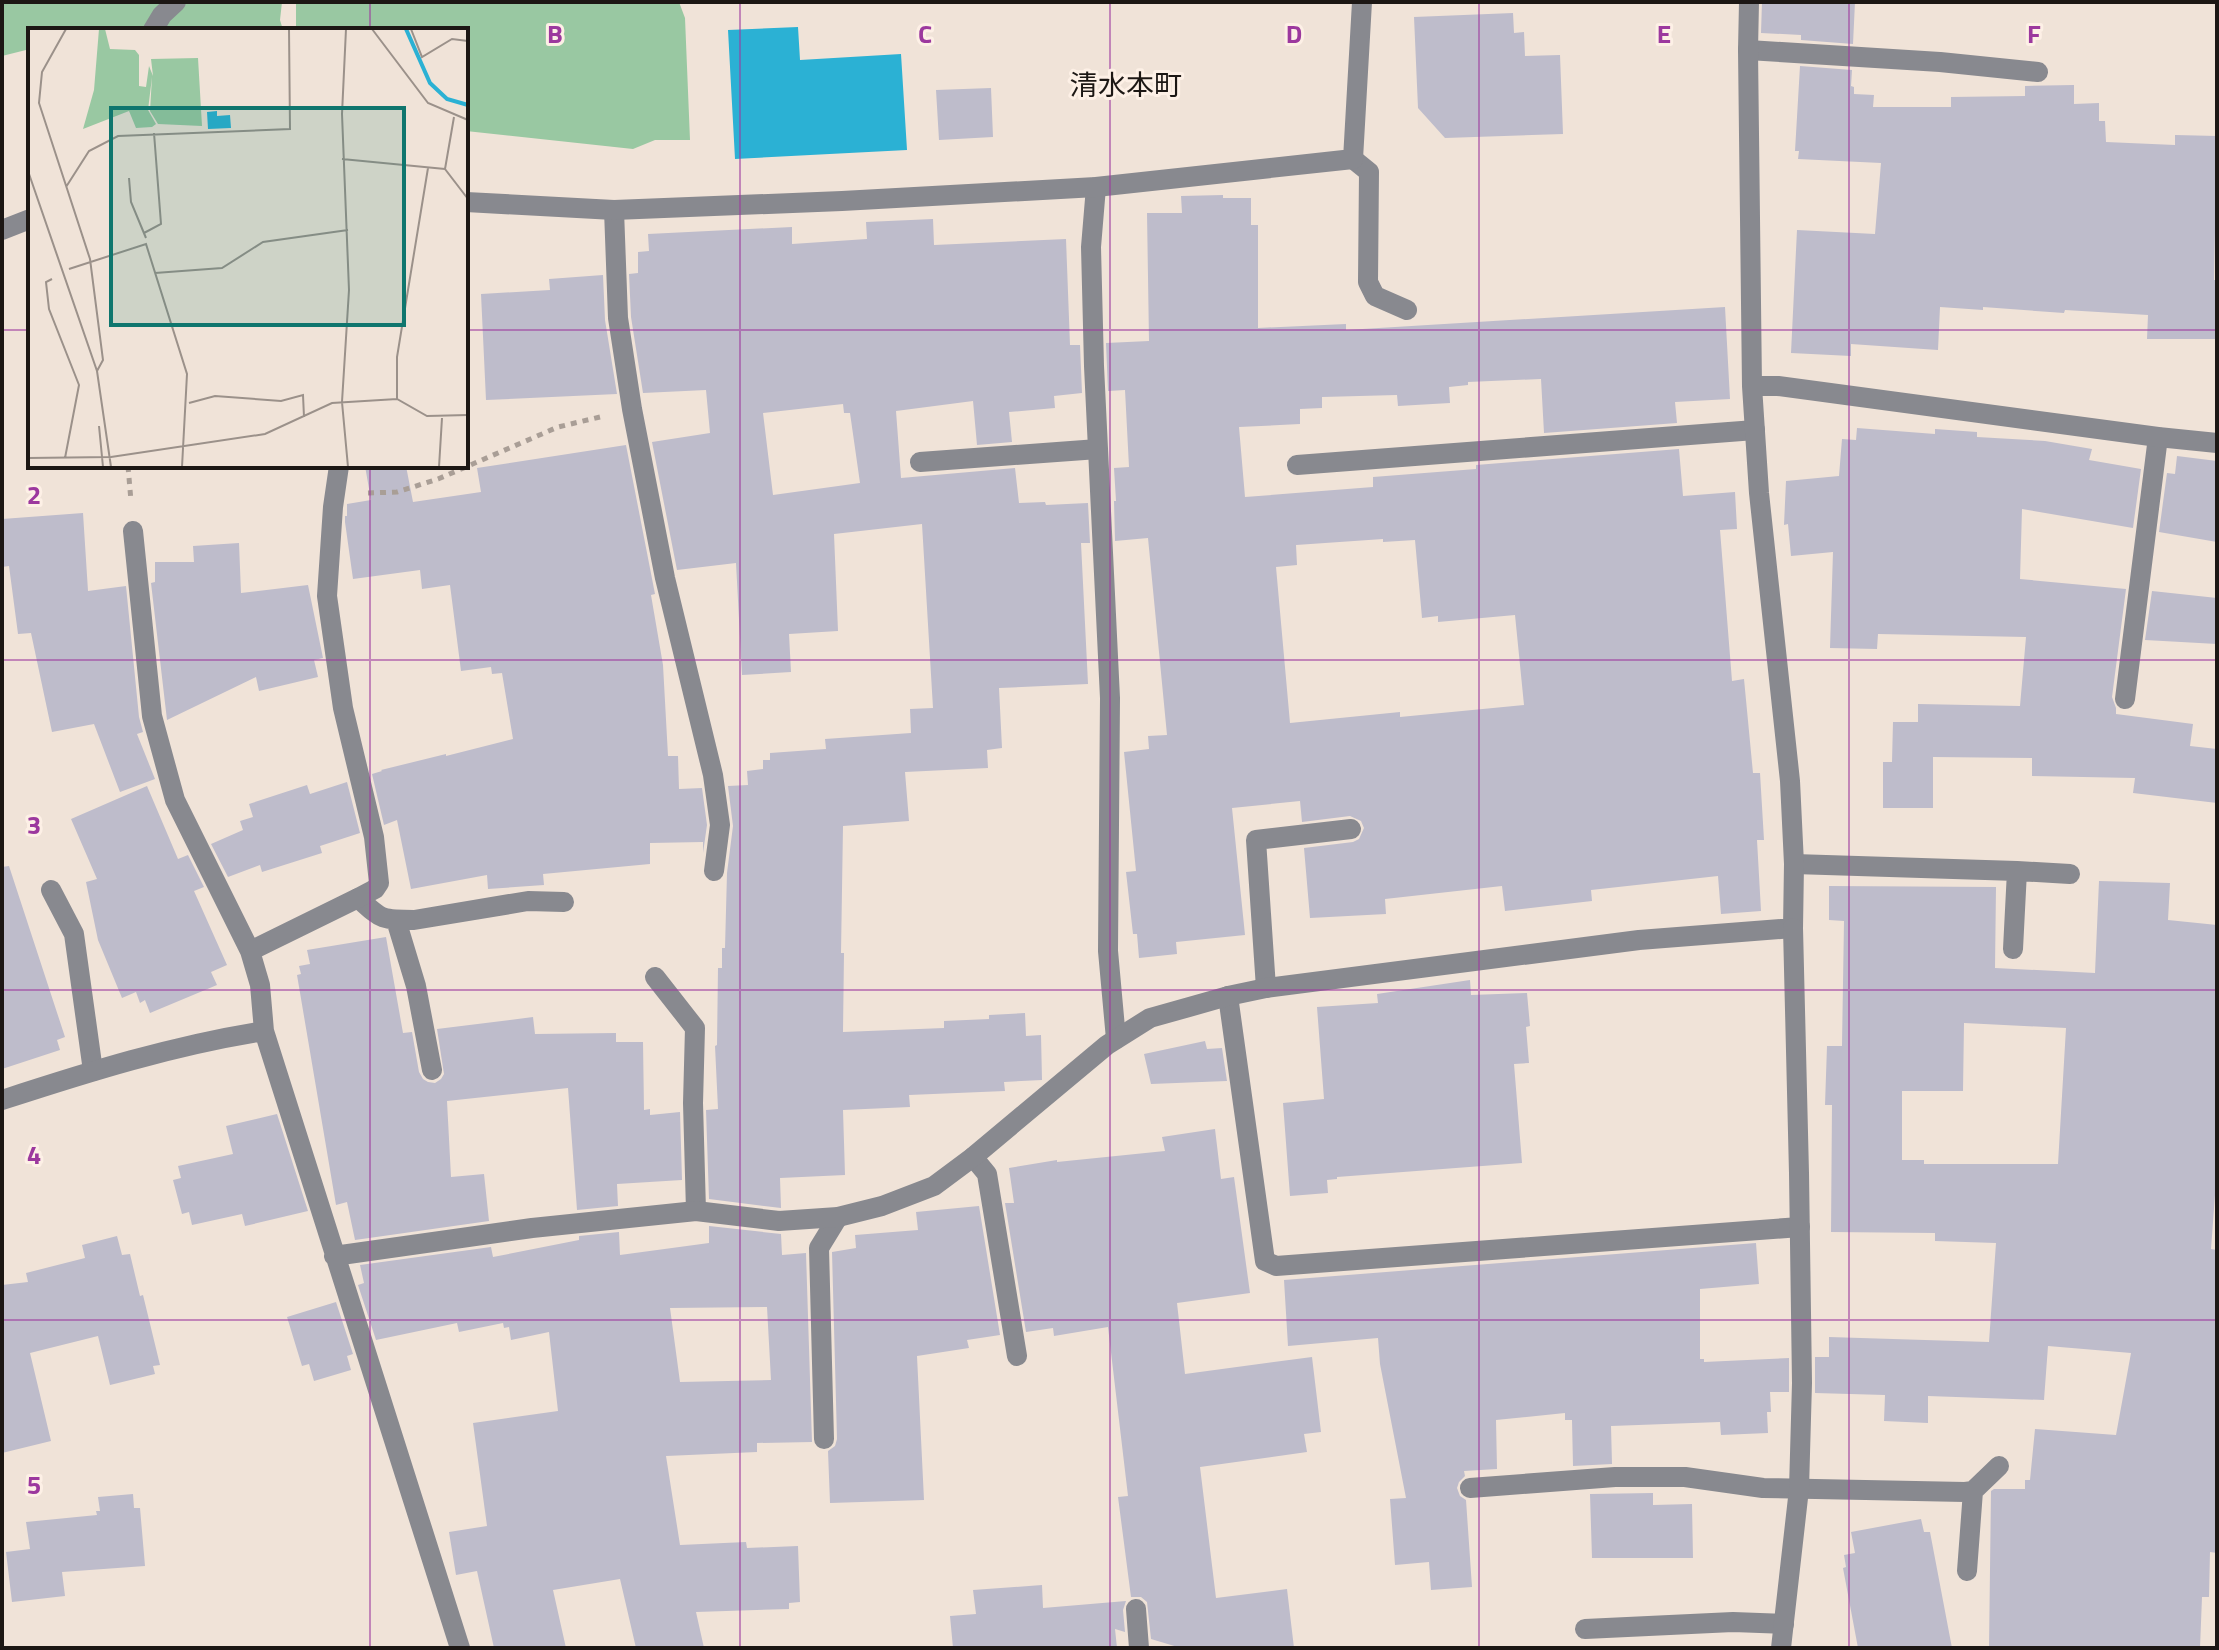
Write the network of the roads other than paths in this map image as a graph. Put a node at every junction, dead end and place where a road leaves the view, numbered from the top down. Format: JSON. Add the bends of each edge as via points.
{"nodes":[{"id":1,"x":176,"y":2,"type":"edge"},
{"id":2,"x":1362,"y":2,"type":"edge"},
{"id":3,"x":1749,"y":2,"type":"edge"},
{"id":4,"x":154,"y":28,"type":"edge"},
{"id":5,"x":1748,"y":50,"type":"junction"},
{"id":6,"x":2038,"y":72,"type":"dead end"},
{"id":7,"x":1353,"y":159,"type":"junction"},
{"id":8,"x":1096,"y":187,"type":"junction"},
{"id":9,"x":468,"y":202,"type":"edge"},
{"id":10,"x":614,"y":210,"type":"junction"},
{"id":11,"x":28,"y":220,"type":"edge"},
{"id":12,"x":2,"y":230,"type":"edge"},
{"id":13,"x":1407,"y":310,"type":"dead end"},
{"id":14,"x":1752,"y":386,"type":"junction"},
{"id":15,"x":1755,"y":430,"type":"junction"},
{"id":16,"x":2158,"y":437,"type":"junction"},
{"id":17,"x":2217,"y":443,"type":"edge"},
{"id":18,"x":1098,"y":449,"type":"junction"},
{"id":19,"x":920,"y":462,"type":"dead end"},
{"id":20,"x":1297,"y":465,"type":"dead end"},
{"id":21,"x":339,"y":468,"type":"edge"},
{"id":22,"x":133,"y":531,"type":"dead end"},
{"id":23,"x":2125,"y":699,"type":"dead end"},
{"id":24,"x":1351,"y":829,"type":"dead end"},
{"id":25,"x":1794,"y":864,"type":"junction"},
{"id":26,"x":714,"y":871,"type":"dead end"},
{"id":27,"x":2017,"y":871,"type":"junction"},
{"id":28,"x":2070,"y":874,"type":"dead end"},
{"id":29,"x":51,"y":890,"type":"dead end"},
{"id":30,"x":358,"y":898,"type":"junction"},
{"id":31,"x":564,"y":902,"type":"dead end"},
{"id":32,"x":396,"y":920,"type":"junction"},
{"id":33,"x":1793,"y":928,"type":"junction"},
{"id":34,"x":2013,"y":949,"type":"dead end"},
{"id":35,"x":250,"y":951,"type":"junction"},
{"id":36,"x":655,"y":977,"type":"dead end"},
{"id":37,"x":1266,"y":988,"type":"junction"},
{"id":38,"x":1228,"y":996,"type":"junction"},
{"id":39,"x":264,"y":1031,"type":"junction"},
{"id":40,"x":1116,"y":1039,"type":"junction"},
{"id":41,"x":432,"y":1070,"type":"dead end"},
{"id":42,"x":93,"y":1071,"type":"junction"},
{"id":43,"x":2,"y":1100,"type":"edge"},
{"id":44,"x":973,"y":1157,"type":"junction"},
{"id":45,"x":696,"y":1211,"type":"junction"},
{"id":46,"x":838,"y":1217,"type":"junction"},
{"id":47,"x":1800,"y":1227,"type":"junction"},
{"id":48,"x":334,"y":1256,"type":"junction"},
{"id":49,"x":1017,"y":1356,"type":"dead end"},
{"id":50,"x":824,"y":1439,"type":"dead end"},
{"id":51,"x":1999,"y":1466,"type":"dead end"},
{"id":52,"x":1470,"y":1488,"type":"dead end"},
{"id":53,"x":1799,"y":1489,"type":"junction"},
{"id":54,"x":1973,"y":1491,"type":"junction"},
{"id":55,"x":1967,"y":1571,"type":"dead end"},
{"id":56,"x":1136,"y":1609,"type":"dead end"},
{"id":57,"x":1784,"y":1624,"type":"junction"},
{"id":58,"x":1585,"y":1629,"type":"dead end"},
{"id":59,"x":460,"y":1648,"type":"edge"},
{"id":60,"x":1139,"y":1648,"type":"edge"},
{"id":61,"x":1781,"y":1648,"type":"edge"}],
"edges":[{"from":1,"to":4,"type":"street"},
{"from":2,"to":7,"type":"street"},
{"from":3,"to":5,"type":"street"},
{"from":5,"to":6,"type":"street"},
{"from":5,"to":14,"type":"street"},
{"from":7,"to":8,"type":"street"},
{"from":7,"to":13,"type":"street","via":[[1369,172],[1368,282],[1375,296]]},
{"from":8,"to":10,"type":"street"},
{"from":8,"to":18,"type":"street","via":[[1091,247]]},
{"from":9,"to":10,"type":"street"},
{"from":10,"to":26,"type":"street","via":[[618,318],[632,409],[665,578],[713,775],[720,825]]},
{"from":11,"to":12,"type":"street"},
{"from":14,"to":15,"type":"street"},
{"from":14,"to":16,"type":"street"},
{"from":15,"to":20,"type":"street"},
{"from":15,"to":25,"type":"street"},
{"from":16,"to":17,"type":"street"},
{"from":16,"to":23,"type":"street"},
{"from":18,"to":19,"type":"street"},
{"from":18,"to":40,"type":"street","via":[[1110,698],[1108,951]]},
{"from":21,"to":30,"type":"street","via":[[327,596],[343,708],[374,837],[379,883]]},
{"from":22,"to":35,"type":"street","via":[[159,744],[175,800]]},
{"from":24,"to":37,"type":"street","via":[[1256,840]]},
{"from":25,"to":27,"type":"street"},
{"from":25,"to":33,"type":"street"},
{"from":27,"to":28,"type":"street"},
{"from":27,"to":34,"type":"street"},
{"from":29,"to":42,"type":"street","via":[[74,934]]},
{"from":30,"to":32,"type":"street","via":[[380,918]]},
{"from":30,"to":35,"type":"street"},
{"from":31,"to":32,"type":"street","via":[[528,901]]},
{"from":32,"to":41,"type":"street","via":[[416,986]]},
{"from":33,"to":37,"type":"street","via":[[1639,940]]},
{"from":33,"to":47,"type":"street"},
{"from":35,"to":39,"type":"street"},
{"from":36,"to":45,"type":"street","via":[[695,1028]]},
{"from":37,"to":38,"type":"street"},
{"from":38,"to":40,"type":"street","via":[[1150,1018]]},
{"from":38,"to":47,"type":"street","via":[[1265,1261],[1276,1266]]},
{"from":39,"to":42,"type":"street"},
{"from":39,"to":48,"type":"street"},
{"from":40,"to":44,"type":"street"},
{"from":42,"to":43,"type":"street"},
{"from":44,"to":46,"type":"street","via":[[934,1186]]},
{"from":44,"to":49,"type":"street","via":[[987,1174]]},
{"from":45,"to":46,"type":"street","via":[[779,1221]]},
{"from":45,"to":48,"type":"street"},
{"from":46,"to":50,"type":"street","via":[[819,1248]]},
{"from":47,"to":53,"type":"street"},
{"from":48,"to":59,"type":"street"},
{"from":51,"to":54,"type":"street"},
{"from":52,"to":53,"type":"street","via":[[1685,1477]]},
{"from":53,"to":54,"type":"street"},
{"from":53,"to":57,"type":"street"},
{"from":54,"to":55,"type":"street"},
{"from":56,"to":60,"type":"street"},
{"from":57,"to":58,"type":"street"},
{"from":57,"to":61,"type":"street"}]}
